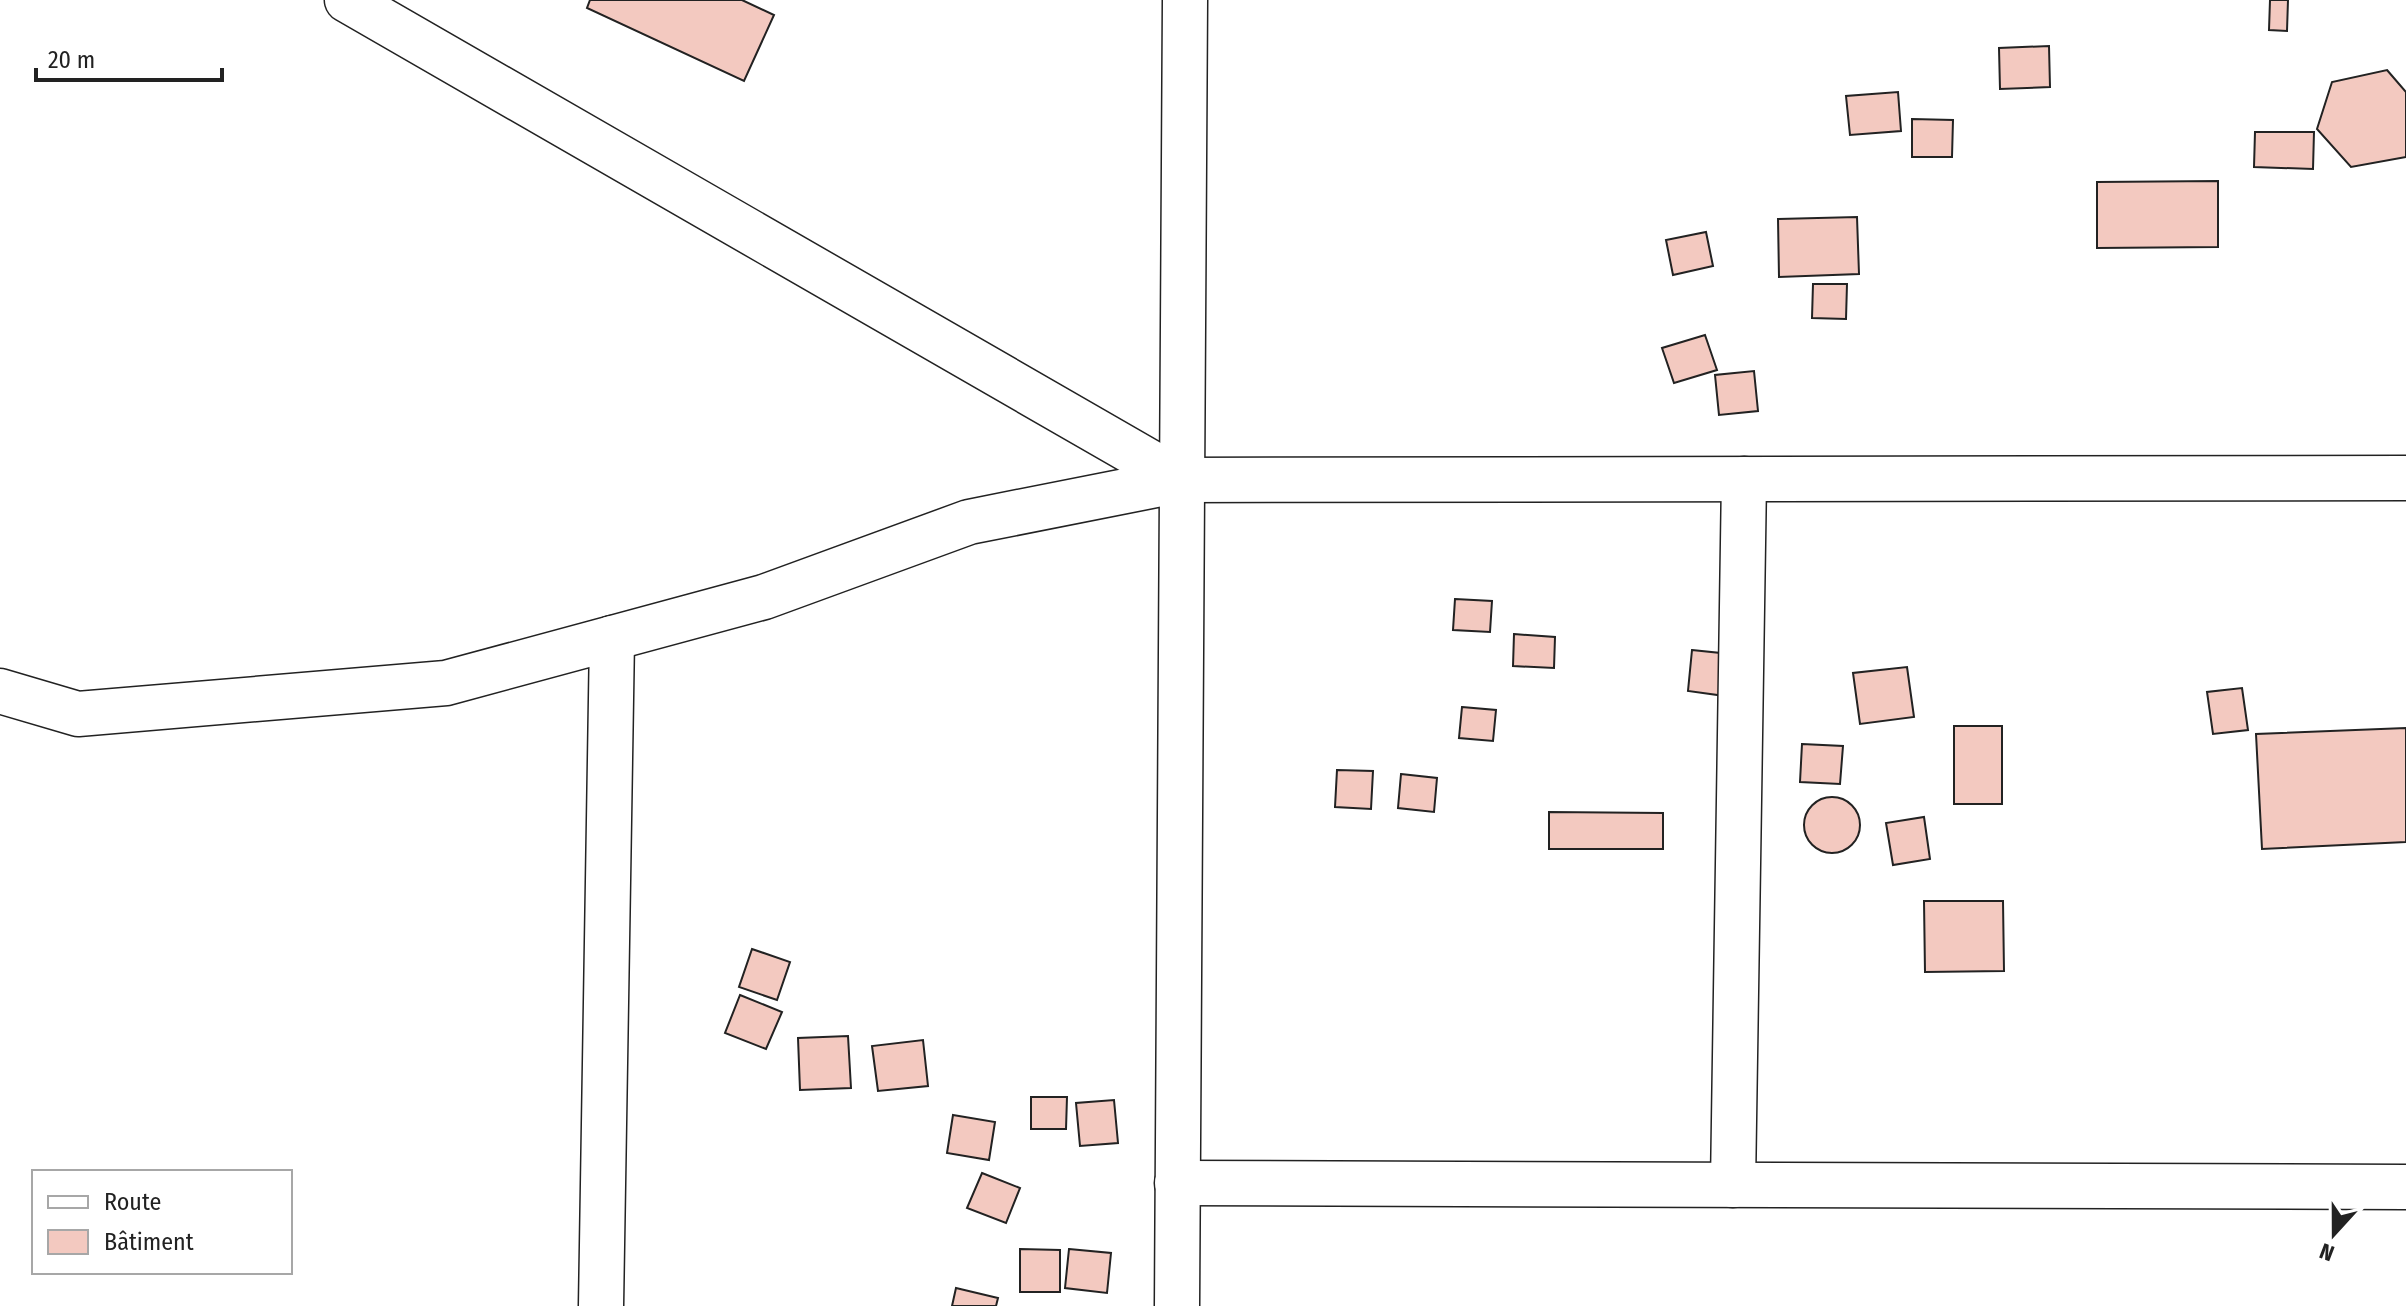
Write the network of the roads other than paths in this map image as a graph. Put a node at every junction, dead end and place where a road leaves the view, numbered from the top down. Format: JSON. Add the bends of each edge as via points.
{"nodes":[{"id":1,"x":347,"y":0,"type":"edge"},
{"id":2,"x":1185,"y":0,"type":"edge"},
{"id":3,"x":2406,"y":478,"type":"edge"},
{"id":4,"x":1744,"y":479,"type":"junction"},
{"id":5,"x":1181,"y":480,"type":"junction"},
{"id":6,"x":612,"y":638,"type":"junction"},
{"id":7,"x":0,"y":691,"type":"edge"},
{"id":8,"x":1177,"y":1183,"type":"junction"},
{"id":9,"x":1733,"y":1185,"type":"junction"},
{"id":10,"x":2406,"y":1187,"type":"edge"},
{"id":11,"x":601,"y":1306,"type":"edge"},
{"id":12,"x":1177,"y":1306,"type":"edge"}],
"edges":[{"from":1,"to":5,"type":"street"},
{"from":2,"to":5,"type":"street"},
{"from":3,"to":4,"type":"street"},
{"from":4,"to":5,"type":"street"},
{"from":4,"to":9,"type":"street"},
{"from":5,"to":6,"type":"street","via":[[969,522],[764,597]]},
{"from":5,"to":8,"type":"street"},
{"from":6,"to":7,"type":"street","via":[[446,683],[78,714]]},
{"from":6,"to":11,"type":"street"},
{"from":8,"to":9,"type":"street"},
{"from":8,"to":12,"type":"street"},
{"from":9,"to":10,"type":"street"}]}
